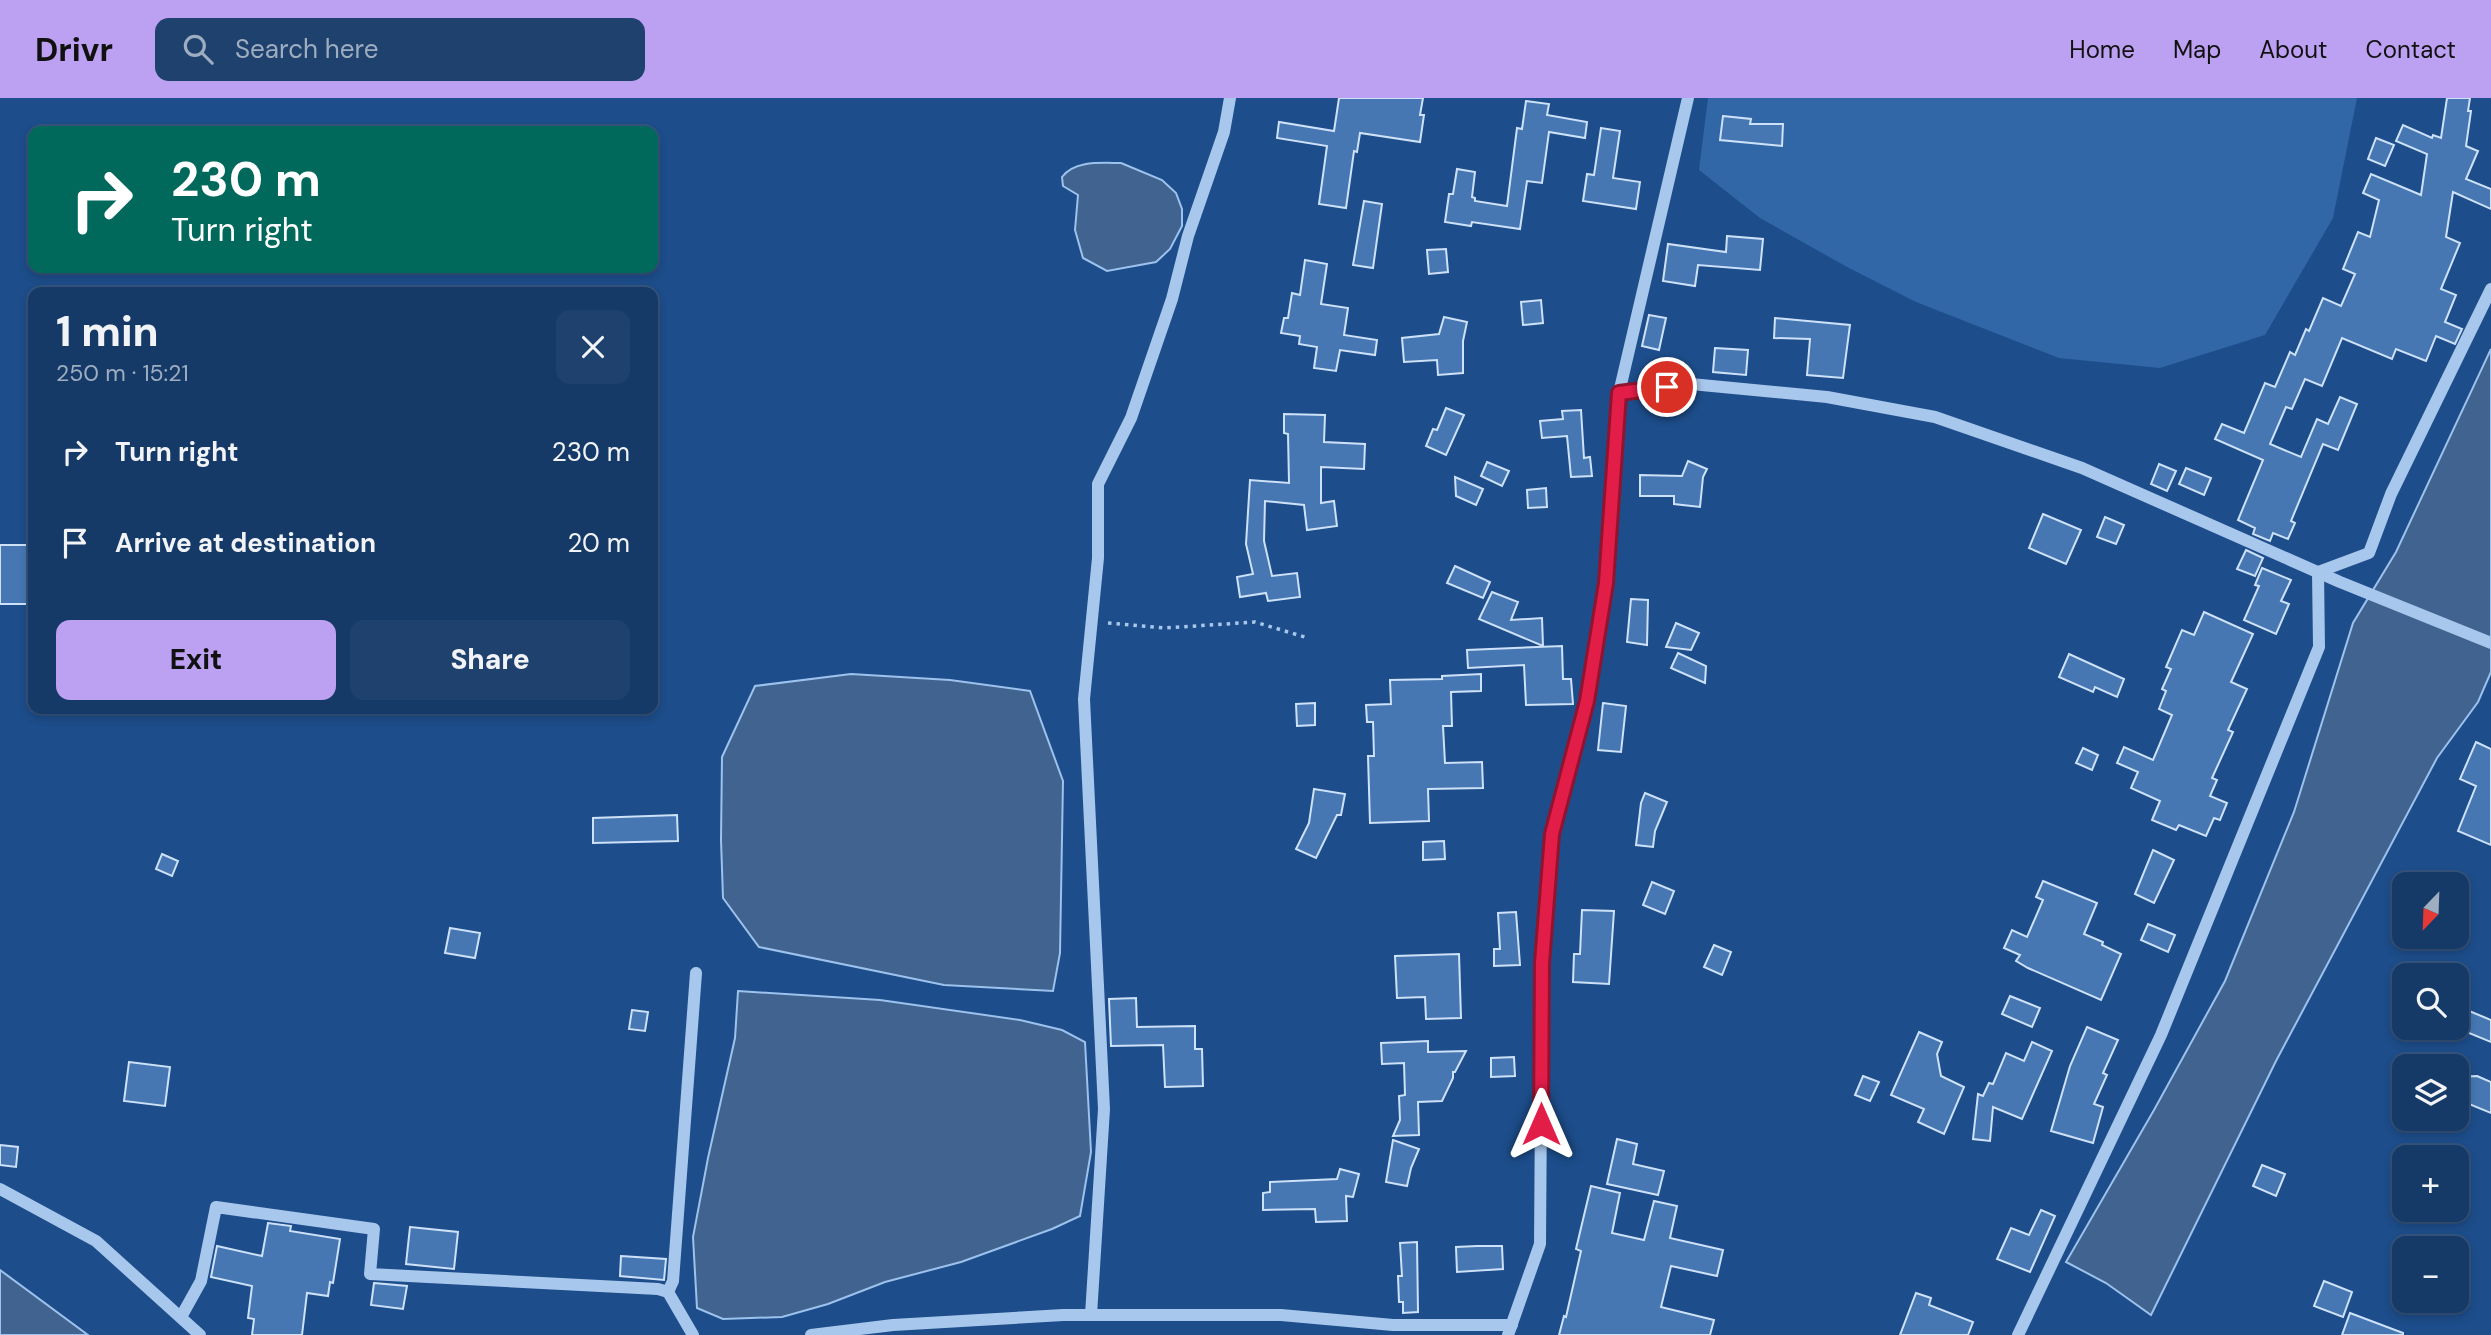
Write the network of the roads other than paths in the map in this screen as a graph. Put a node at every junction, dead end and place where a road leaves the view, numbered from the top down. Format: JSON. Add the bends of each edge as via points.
{"nodes":[{"id":1,"x":1230,"y":98,"type":"edge"},
{"id":2,"x":1688,"y":98,"type":"edge"},
{"id":3,"x":2491,"y":289,"type":"edge"},
{"id":4,"x":1619,"y":393,"type":"junction"},
{"id":5,"x":2318,"y":572,"type":"junction"},
{"id":6,"x":2491,"y":643,"type":"edge"},
{"id":7,"x":696,"y":973,"type":"dead end"},
{"id":8,"x":0,"y":1189,"type":"edge"},
{"id":9,"x":668,"y":1292,"type":"junction"},
{"id":10,"x":1091,"y":1315,"type":"junction"},
{"id":11,"x":181,"y":1317,"type":"junction"},
{"id":12,"x":1510,"y":1330,"type":"edge"},
{"id":13,"x":200,"y":1335,"type":"edge"},
{"id":14,"x":693,"y":1335,"type":"edge"},
{"id":15,"x":817,"y":1335,"type":"edge"},
{"id":16,"x":2018,"y":1335,"type":"edge"}],
"edges":[{"from":1,"to":10,"type":"street","via":[[1224,132],[1136,405],[1098,484],[1098,558],[1084,699],[1104,1109]]},
{"from":2,"to":4,"type":"street"},
{"from":3,"to":5,"type":"street","via":[[2391,494],[2369,553]]},
{"from":4,"to":5,"type":"street","via":[[1691,384],[1827,397],[1935,417],[2082,468]]},
{"from":4,"to":12,"type":"street","via":[[1606,583],[1587,701],[1552,834],[1542,963],[1540,1244]]},
{"from":5,"to":6,"type":"street"},
{"from":5,"to":16,"type":"street","via":[[2319,648],[2161,1035]]},
{"from":7,"to":9,"type":"street","via":[[673,1280]]},
{"from":8,"to":11,"type":"street","via":[[96,1241]]},
{"from":9,"to":11,"type":"street","via":[[370,1273],[374,1229],[216,1207],[201,1282]]},
{"from":9,"to":14,"type":"street"},
{"from":10,"to":12,"type":"street","via":[[1281,1315]]},
{"from":10,"to":15,"type":"street","via":[[893,1325]]},
{"from":11,"to":13,"type":"street"}]}
